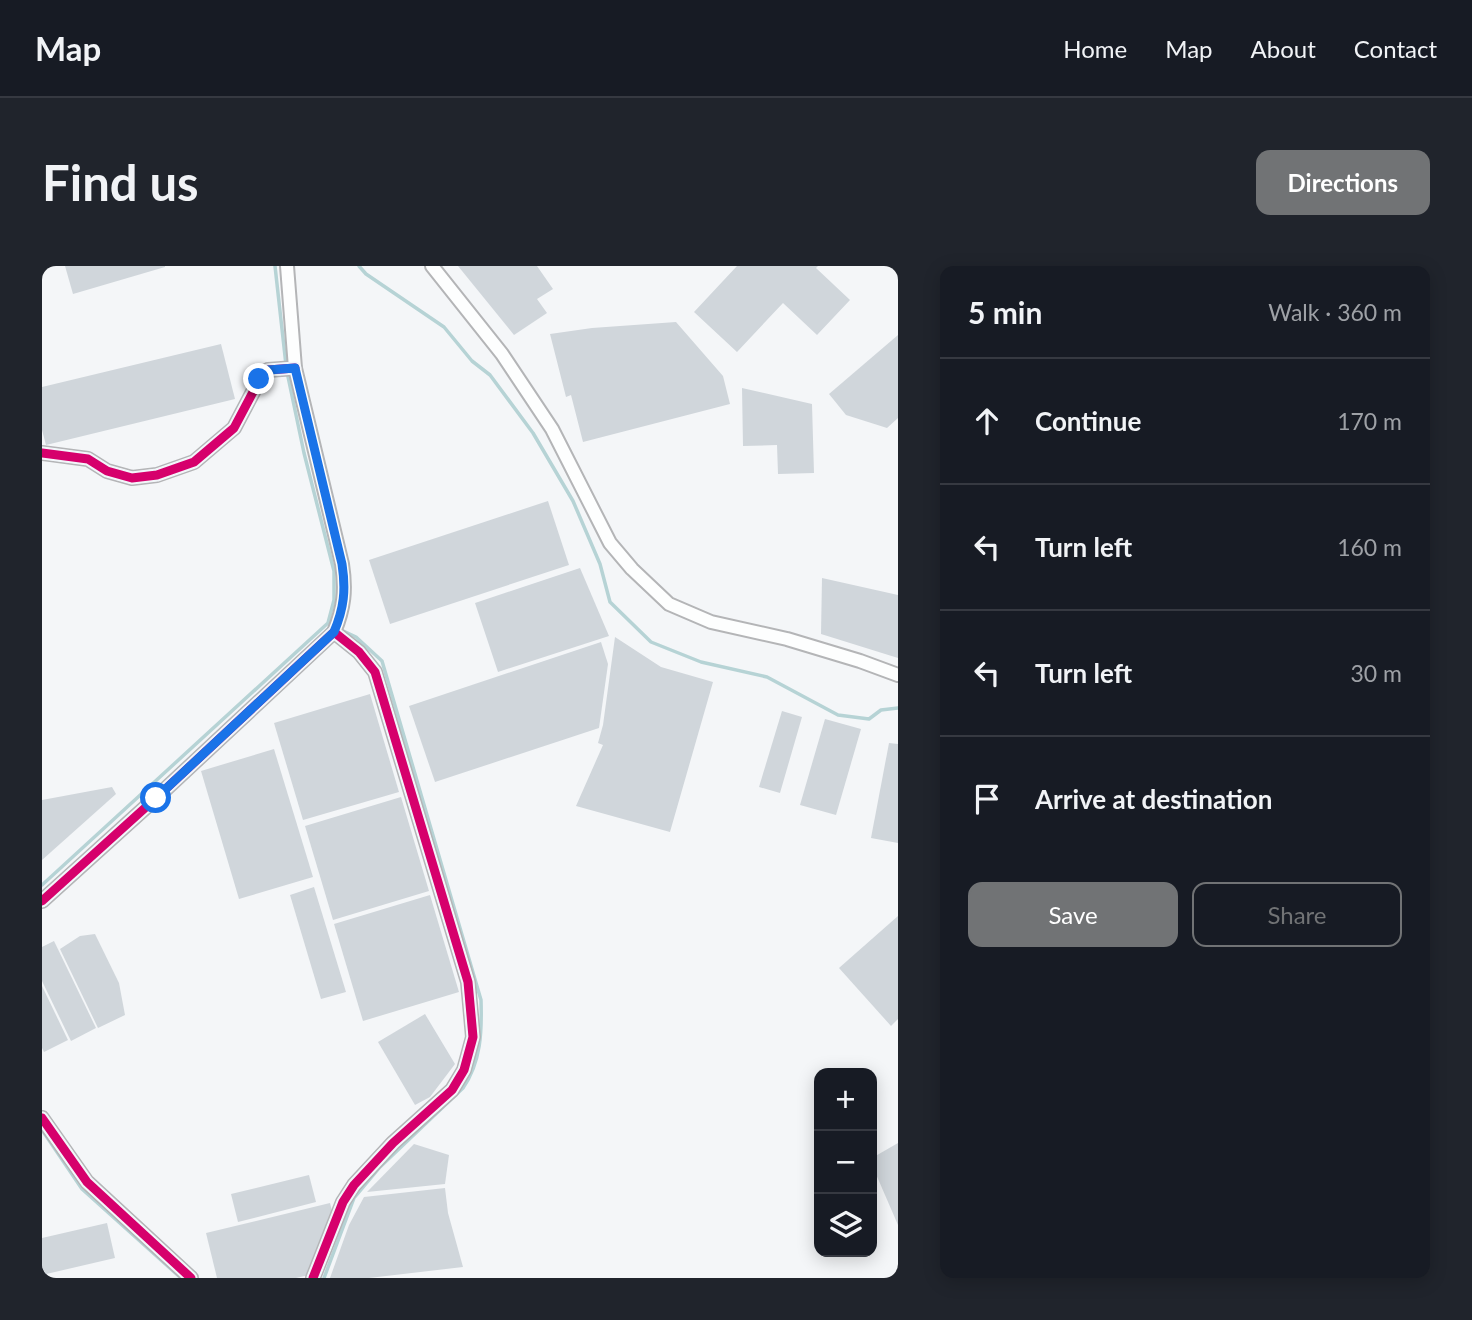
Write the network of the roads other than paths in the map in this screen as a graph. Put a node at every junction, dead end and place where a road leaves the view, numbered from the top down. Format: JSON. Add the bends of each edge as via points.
{"nodes":[{"id":1,"x":287,"y":266,"type":"edge"},
{"id":2,"x":432,"y":266,"type":"edge"},
{"id":3,"x":295,"y":368,"type":"junction"},
{"id":4,"x":42,"y":453,"type":"edge"},
{"id":5,"x":334,"y":632,"type":"junction"},
{"id":6,"x":898,"y":676,"type":"edge"},
{"id":7,"x":42,"y":901,"type":"edge"},
{"id":8,"x":42,"y":1118,"type":"edge"},
{"id":9,"x":191,"y":1278,"type":"edge"},
{"id":10,"x":313,"y":1278,"type":"edge"}],
"edges":[{"from":1,"to":3,"type":"street"},
{"from":2,"to":6,"type":"street","via":[[502,354],[552,429],[610,543],[669,604],[711,622],[786,639]]},
{"from":3,"to":4,"type":"street","via":[[268,370],[234,428],[194,462],[157,475],[132,478],[88,459]]},
{"from":3,"to":5,"type":"street","via":[[346,590]]},
{"from":5,"to":7,"type":"street"},
{"from":5,"to":10,"type":"street","via":[[375,672],[468,982],[473,1037],[464,1070],[452,1090],[354,1185]]},
{"from":8,"to":9,"type":"street","via":[[87,1182]]}]}
